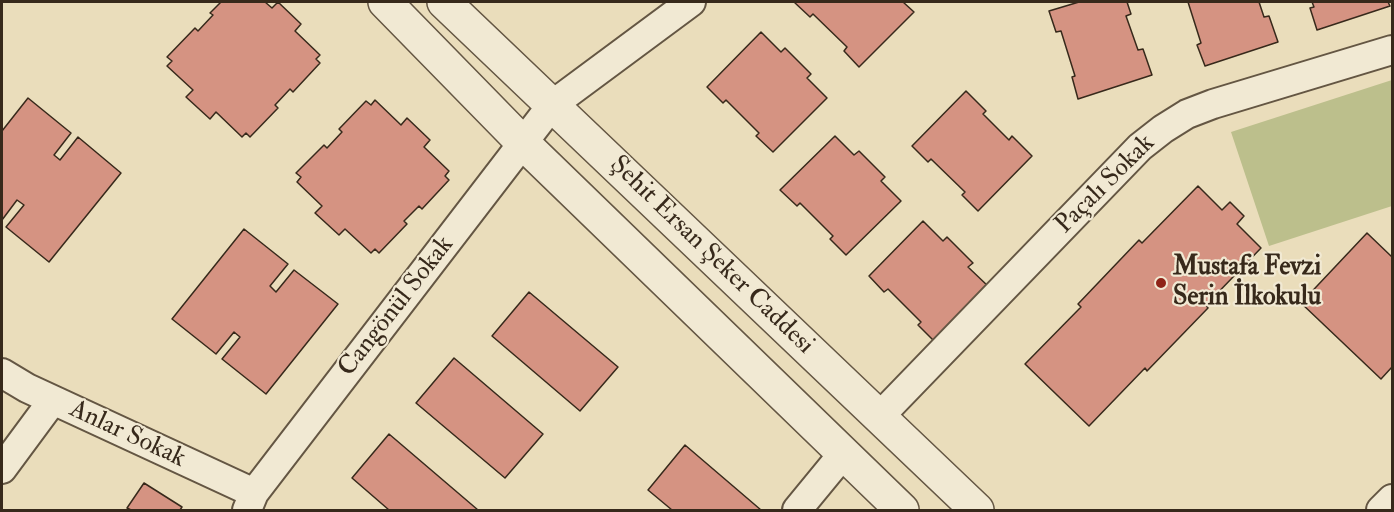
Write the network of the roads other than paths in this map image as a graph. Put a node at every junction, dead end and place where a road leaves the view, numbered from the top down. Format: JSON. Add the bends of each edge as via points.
{"nodes":[{"id":1,"x":385,"y":2,"type":"edge"},
{"id":2,"x":444,"y":2,"type":"edge"},
{"id":3,"x":691,"y":2,"type":"edge"},
{"id":4,"x":1392,"y":50,"type":"edge"},
{"id":5,"x":552,"y":105,"type":"junction"},
{"id":6,"x":523,"y":143,"type":"junction"},
{"id":7,"x":2,"y":373,"type":"edge"},
{"id":8,"x":53,"y":400,"type":"junction"},
{"id":9,"x":879,"y":417,"type":"junction"},
{"id":10,"x":843,"y":454,"type":"junction"},
{"id":11,"x":2,"y":469,"type":"edge"},
{"id":12,"x":1392,"y":499,"type":"edge"},
{"id":13,"x":250,"y":502,"type":"edge"},
{"id":14,"x":797,"y":510,"type":"edge"},
{"id":15,"x":902,"y":510,"type":"edge"},
{"id":16,"x":977,"y":510,"type":"edge"},
{"id":17,"x":1382,"y":510,"type":"edge"}],
"edges":[{"from":1,"to":6,"type":"street","name":"Şehit Ersan Şeker Caddesi"},
{"from":2,"to":5,"type":"street","name":"Şehit Ersan Şeker Caddesi"},
{"from":3,"to":5,"type":"street","name":"Cangönül Sokak"},
{"from":4,"to":9,"type":"street","name":"Paçalı Sokak","via":[[1213,104],[1163,129],[1140,147]]},
{"from":5,"to":6,"type":"street","name":"Cangönül Sokak"},
{"from":5,"to":9,"type":"street","name":"Şehit Ersan Şeker Caddesi"},
{"from":6,"to":10,"type":"street","name":"Şehit Ersan Şeker Caddesi"},
{"from":6,"to":13,"type":"street","name":"Cangönül Sokak"},
{"from":7,"to":8,"type":"street","name":"Anlar Sokak"},
{"from":8,"to":11,"type":"street"},
{"from":8,"to":13,"type":"street","name":"Anlar Sokak"},
{"from":9,"to":16,"type":"street","name":"Şehit Ersan Şeker Caddesi"},
{"from":10,"to":14,"type":"street"},
{"from":10,"to":15,"type":"street","name":"Şehit Ersan Şeker Caddesi"},
{"from":12,"to":17,"type":"street"}]}
